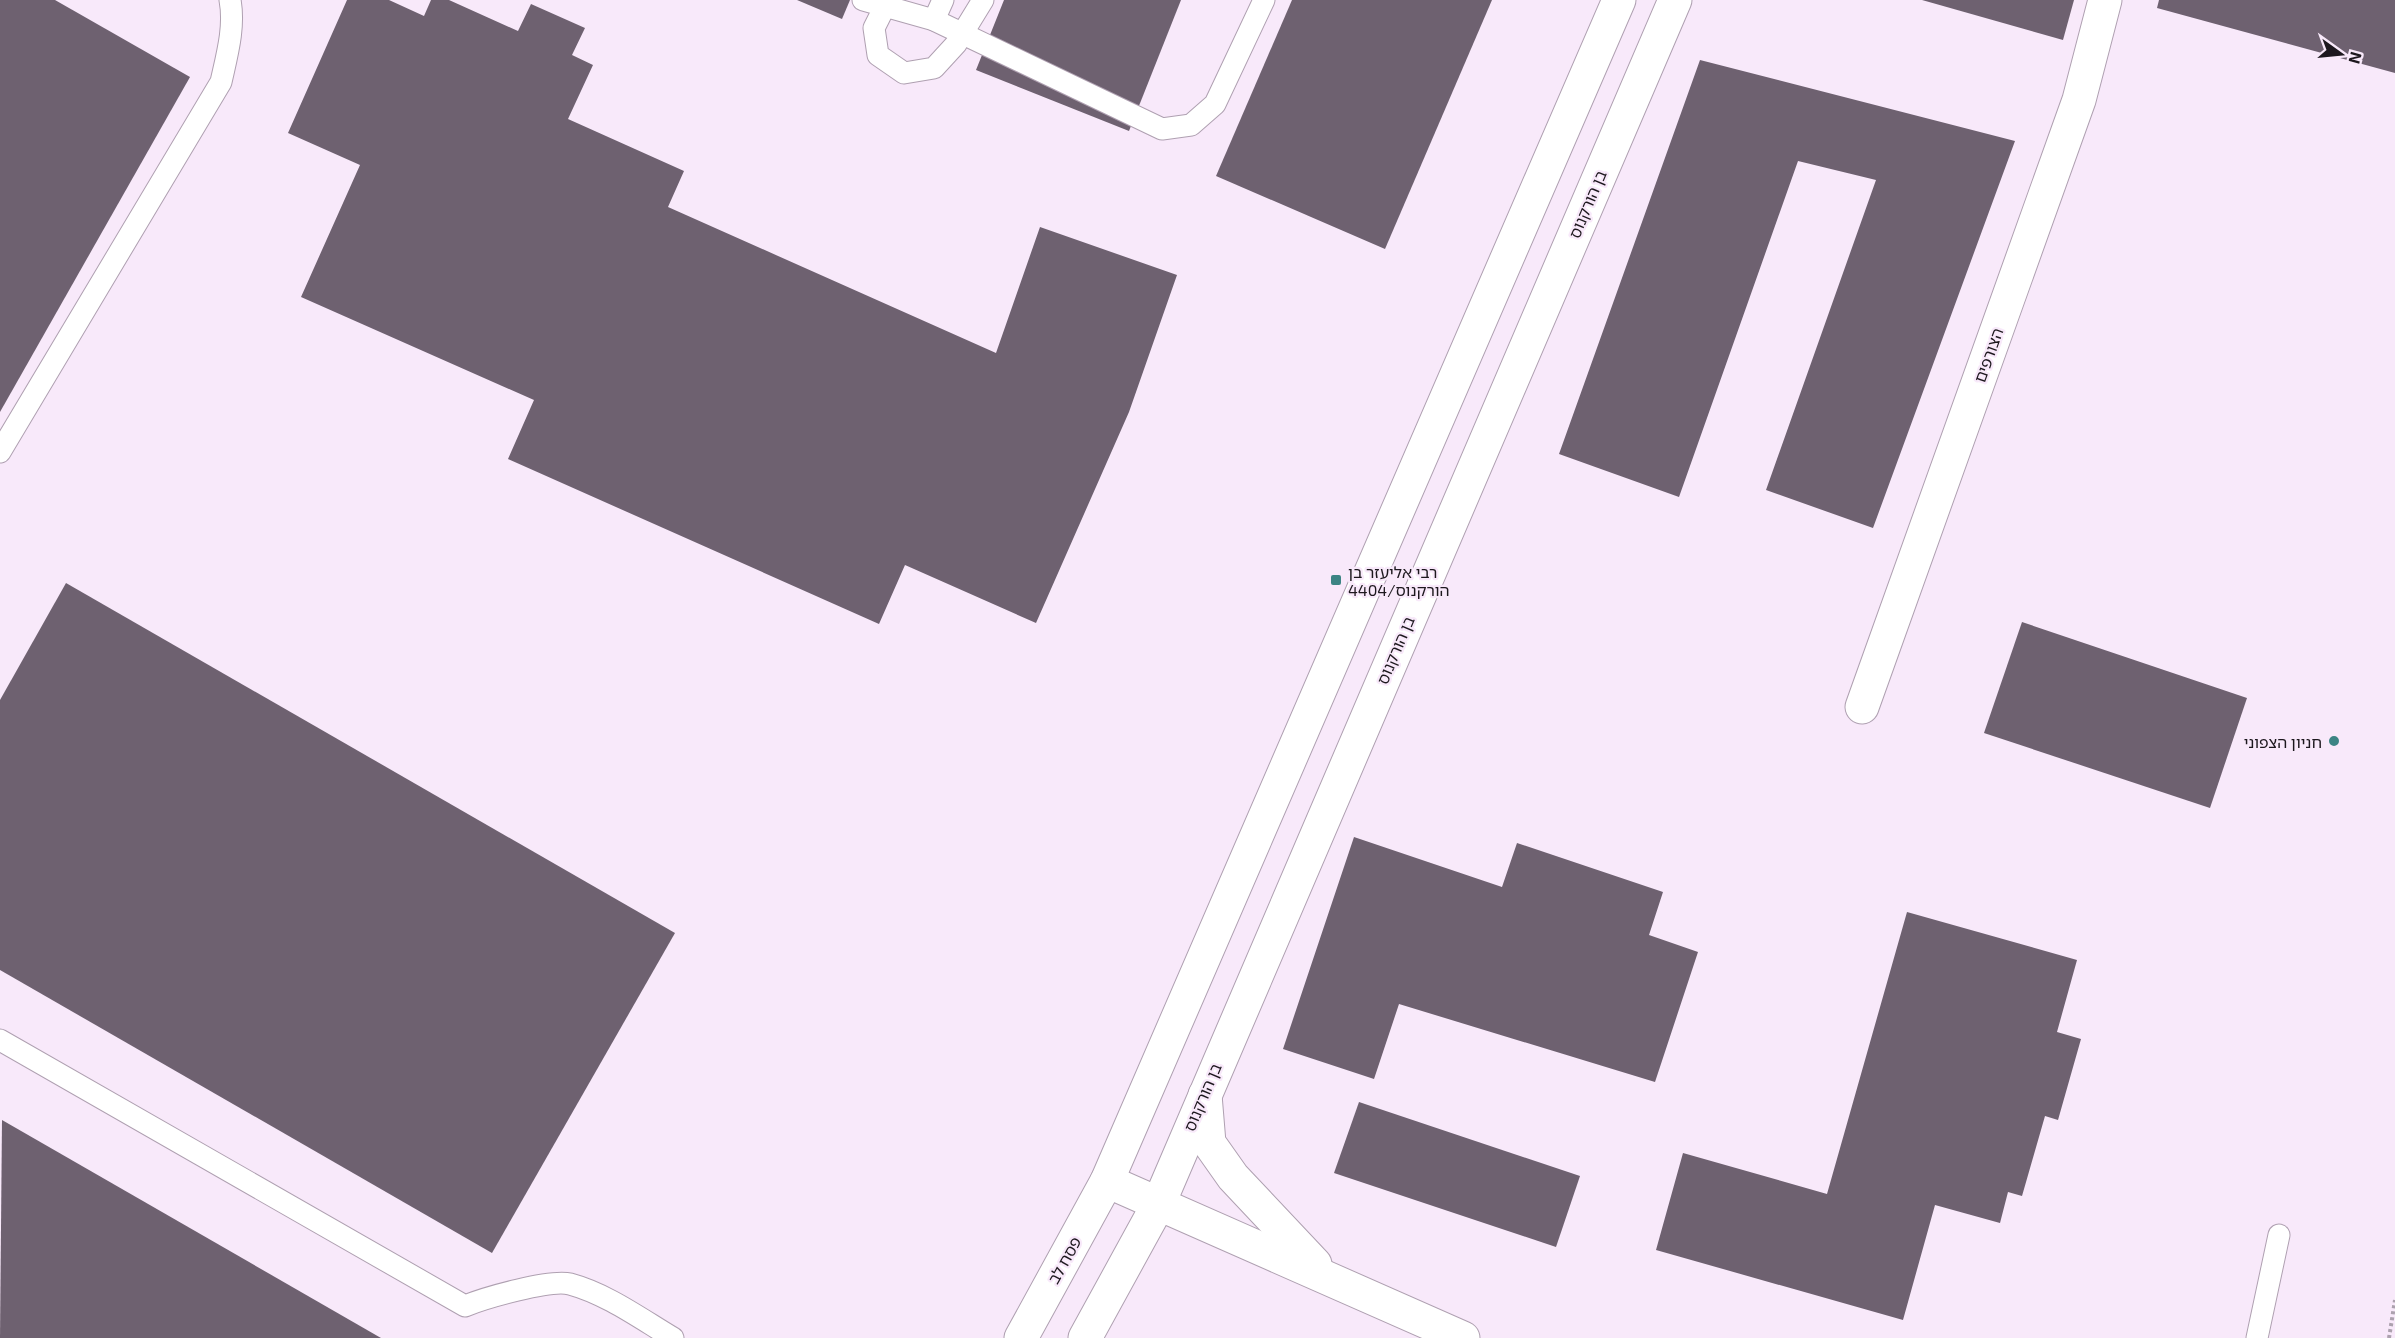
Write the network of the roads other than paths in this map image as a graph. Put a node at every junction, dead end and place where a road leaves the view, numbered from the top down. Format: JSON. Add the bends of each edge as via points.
{"nodes":[{"id":1,"x":230,"y":0,"type":"edge"},
{"id":2,"x":863,"y":0,"type":"edge"},
{"id":3,"x":888,"y":0,"type":"edge"},
{"id":4,"x":943,"y":0,"type":"edge"},
{"id":5,"x":983,"y":0,"type":"edge"},
{"id":6,"x":1264,"y":0,"type":"edge"},
{"id":7,"x":1619,"y":0,"type":"edge"},
{"id":8,"x":1675,"y":0,"type":"edge"},
{"id":9,"x":2105,"y":0,"type":"edge"},
{"id":10,"x":934,"y":20,"type":"junction"},
{"id":11,"x":0,"y":452,"type":"edge"},
{"id":12,"x":1862,"y":707,"type":"dead end"},
{"id":13,"x":0,"y":1040,"type":"edge"},
{"id":14,"x":1205,"y":1090,"type":"junction"},
{"id":15,"x":1107,"y":1181,"type":"junction"},
{"id":16,"x":1159,"y":1203,"type":"junction"},
{"id":17,"x":2279,"y":1235,"type":"dead end"},
{"id":18,"x":1327,"y":1276,"type":"junction"},
{"id":19,"x":673,"y":1338,"type":"edge"},
{"id":20,"x":1021,"y":1338,"type":"edge"},
{"id":21,"x":1085,"y":1338,"type":"edge"},
{"id":22,"x":1463,"y":1338,"type":"edge"},
{"id":23,"x":2257,"y":1338,"type":"edge"}],
"edges":[{"from":1,"to":11,"type":"lane","via":[[229,49],[220,82]]},
{"from":2,"to":10,"type":"lane"},
{"from":3,"to":5,"type":"lane","via":[[874,28],[878,55],[904,72],[934,68],[956,44]]},
{"from":4,"to":10,"type":"lane"},
{"from":6,"to":10,"type":"lane","via":[[1215,104],[1191,125],[1162,129]]},
{"from":7,"to":15,"type":"street"},
{"from":8,"to":14,"type":"street","name":"בן הורקנוס"},
{"from":9,"to":12,"type":"street","name":"הצורפים","via":[[2079,100]]},
{"from":13,"to":19,"type":"lane","via":[[465,1306],[497,1294],[568,1284],[612,1301]]},
{"from":14,"to":16,"type":"street","name":"בן הורקנוס"},
{"from":14,"to":18,"type":"street","via":[[1209,1143],[1233,1178]]},
{"from":15,"to":16,"type":"street"},
{"from":15,"to":20,"type":"street","name":"פסח לב"},
{"from":16,"to":18,"type":"street"},
{"from":16,"to":21,"type":"street"},
{"from":17,"to":23,"type":"lane"},
{"from":18,"to":22,"type":"street"}]}
